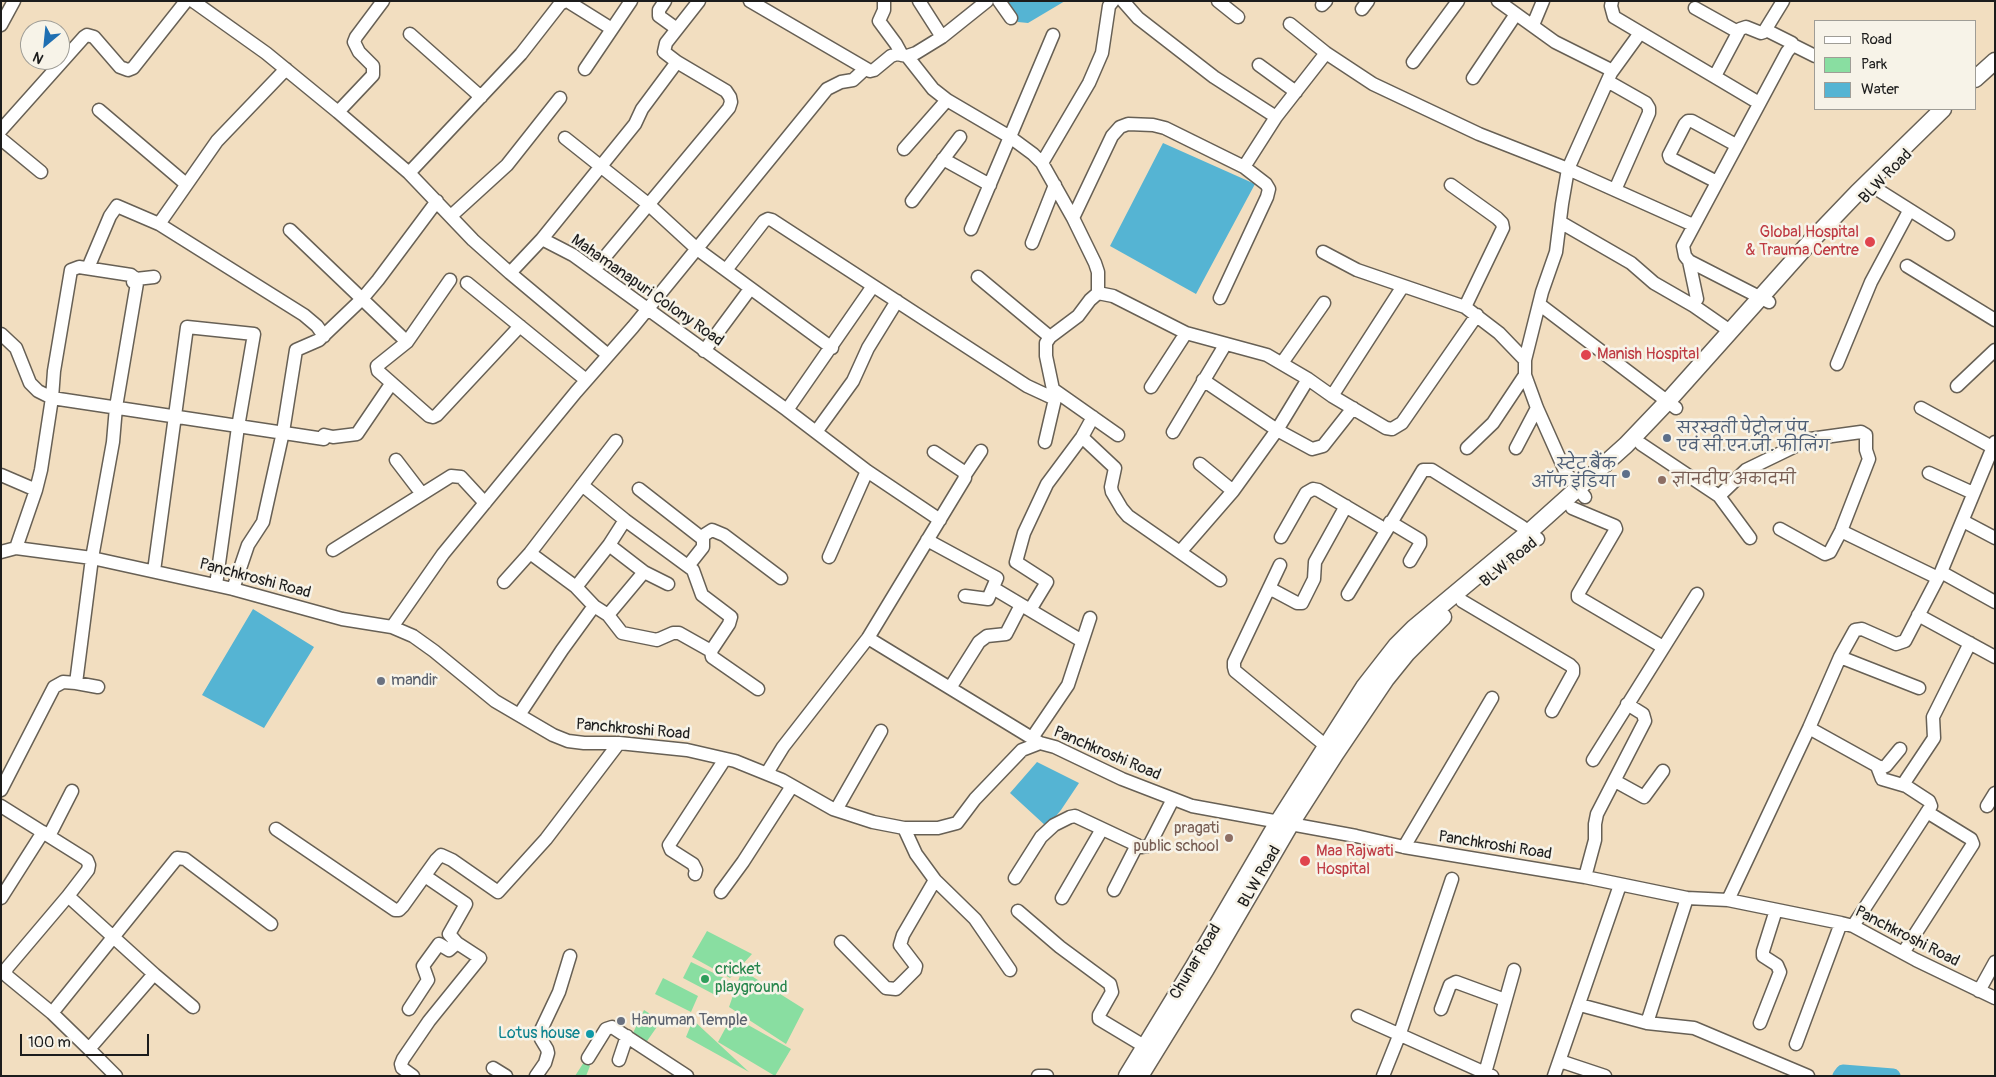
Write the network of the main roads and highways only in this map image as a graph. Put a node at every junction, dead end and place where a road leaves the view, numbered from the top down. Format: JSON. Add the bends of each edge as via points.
{"nodes":[{"id":1,"x":1995,"y":61,"type":"edge"},
{"id":2,"x":1995,"y":72,"type":"edge"},
{"id":3,"x":1976,"y":78,"type":"edge"},
{"id":4,"x":1976,"y":89,"type":"edge"},
{"id":5,"x":1942,"y":110,"type":"edge"},
{"id":6,"x":1953,"y":110,"type":"edge"},
{"id":7,"x":1765,"y":300,"type":"junction"},
{"id":8,"x":1672,"y":405,"type":"junction"},
{"id":9,"x":1582,"y":493,"type":"junction"},
{"id":10,"x":1533,"y":536,"type":"junction"},
{"id":11,"x":1284,"y":824,"type":"junction"},
{"id":12,"x":1150,"y":1048,"type":"junction"},
{"id":13,"x":1127,"y":1076,"type":"edge"},
{"id":14,"x":1140,"y":1076,"type":"edge"}],
"edges":[{"from":1,"to":3,"type":"main road"},
{"from":2,"to":4,"type":"main road"},
{"from":5,"to":7,"type":"main road","via":[[1850,200]]},
{"from":6,"to":7,"type":"main road","name":"BLW Road"},
{"from":7,"to":8,"type":"main road","name":"BLW Road"},
{"from":7,"to":8,"type":"main road","via":[[1730,331]]},
{"from":8,"to":9,"type":"main road","via":[[1626,445]]},
{"from":8,"to":9,"type":"main road","name":"BLW Road","via":[[1640,444]]},
{"from":9,"to":10,"type":"main road"},
{"from":9,"to":10,"type":"main road","name":"BLW Road","via":[[1572,508]]},
{"from":10,"to":11,"type":"main road","name":"BLW Road","via":[[1427,631],[1386,680]]},
{"from":10,"to":11,"type":"main road","via":[[1452,595],[1396,646],[1364,687],[1326,746]]},
{"from":11,"to":12,"type":"main road","name":"BLW Road","via":[[1206,969]]},
{"from":12,"to":13,"type":"main road"},
{"from":12,"to":14,"type":"main road","name":"BLW Road"}]}
